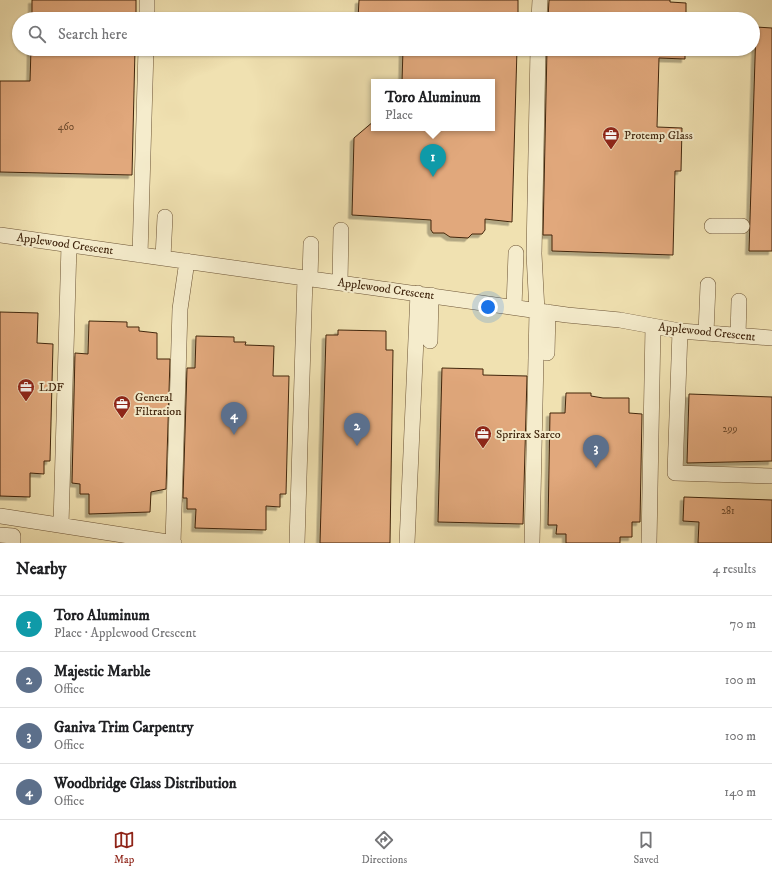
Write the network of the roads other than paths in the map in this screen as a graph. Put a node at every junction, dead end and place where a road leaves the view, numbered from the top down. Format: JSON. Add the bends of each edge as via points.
{"nodes":[{"id":1,"x":147,"y":0,"type":"edge"},
{"id":2,"x":540,"y":0,"type":"edge"},
{"id":3,"x":147,"y":12,"type":"edge"},
{"id":4,"x":539,"y":12,"type":"edge"},
{"id":5,"x":146,"y":56,"type":"edge"},
{"id":6,"x":538,"y":56,"type":"edge"},
{"id":7,"x":165,"y":217,"type":"dead end"},
{"id":8,"x":712,"y":226,"type":"dead end"},
{"id":9,"x":742,"y":226,"type":"dead end"},
{"id":10,"x":341,"y":230,"type":"dead end"},
{"id":11,"x":0,"y":235,"type":"edge"},
{"id":12,"x":311,"y":244,"type":"dead end"},
{"id":13,"x":70,"y":245,"type":"junction"},
{"id":14,"x":516,"y":253,"type":"dead end"},
{"id":15,"x":140,"y":255,"type":"junction"},
{"id":16,"x":163,"y":258,"type":"junction"},
{"id":17,"x":187,"y":261,"type":"junction"},
{"id":18,"x":515,"y":274,"type":"junction"},
{"id":19,"x":537,"y":276,"type":"junction"},
{"id":20,"x":310,"y":278,"type":"junction"},
{"id":21,"x":340,"y":282,"type":"junction"},
{"id":22,"x":708,"y":285,"type":"dead end"},
{"id":23,"x":425,"y":294,"type":"junction"},
{"id":24,"x":740,"y":301,"type":"dead end"},
{"id":25,"x":514,"y":307,"type":"junction"},
{"id":26,"x":543,"y":312,"type":"junction"},
{"id":27,"x":314,"y":317,"type":"dead end"},
{"id":28,"x":653,"y":326,"type":"junction"},
{"id":29,"x":680,"y":331,"type":"junction"},
{"id":30,"x":706,"y":333,"type":"junction"},
{"id":31,"x":738,"y":336,"type":"junction"},
{"id":32,"x":772,"y":338,"type":"edge"},
{"id":33,"x":430,"y":341,"type":"dead end"},
{"id":34,"x":547,"y":353,"type":"dead end"},
{"id":35,"x":772,"y":476,"type":"edge"},
{"id":36,"x":0,"y":516,"type":"edge"},
{"id":37,"x":61,"y":525,"type":"junction"},
{"id":38,"x":0,"y":535,"type":"edge"},
{"id":39,"x":12,"y":543,"type":"edge"},
{"id":40,"x":173,"y":543,"type":"edge"},
{"id":41,"x":297,"y":543,"type":"edge"},
{"id":42,"x":407,"y":543,"type":"edge"},
{"id":43,"x":532,"y":543,"type":"edge"},
{"id":44,"x":649,"y":543,"type":"edge"}],
"edges":[{"from":1,"to":3,"type":"street"},
{"from":2,"to":4,"type":"street"},
{"from":5,"to":15,"type":"street"},
{"from":6,"to":19,"type":"street","via":[[534,254]]},
{"from":7,"to":16,"type":"street"},
{"from":8,"to":9,"type":"street"},
{"from":10,"to":21,"type":"street"},
{"from":11,"to":13,"type":"street","name":"Applewood Crescent"},
{"from":12,"to":20,"type":"street"},
{"from":13,"to":15,"type":"street","name":"Applewood Crescent"},
{"from":13,"to":37,"type":"street"},
{"from":14,"to":18,"type":"street"},
{"from":15,"to":16,"type":"street","name":"Applewood Crescent"},
{"from":16,"to":17,"type":"street","name":"Applewood Crescent"},
{"from":17,"to":20,"type":"street","name":"Applewood Crescent"},
{"from":17,"to":40,"type":"street","via":[[180,309]]},
{"from":18,"to":19,"type":"street"},
{"from":18,"to":25,"type":"street"},
{"from":19,"to":26,"type":"street"},
{"from":20,"to":21,"type":"street","name":"Applewood Crescent"},
{"from":20,"to":27,"type":"street"},
{"from":20,"to":41,"type":"street"},
{"from":21,"to":23,"type":"street","name":"Applewood Crescent"},
{"from":22,"to":30,"type":"street"},
{"from":23,"to":25,"type":"street","name":"Applewood Crescent"},
{"from":23,"to":33,"type":"street"},
{"from":23,"to":42,"type":"street"},
{"from":24,"to":31,"type":"street"},
{"from":25,"to":26,"type":"street","name":"Applewood Crescent"},
{"from":26,"to":28,"type":"street","name":"Applewood Crescent"},
{"from":26,"to":34,"type":"street"},
{"from":26,"to":43,"type":"street"},
{"from":28,"to":29,"type":"street","name":"Applewood Crescent"},
{"from":28,"to":44,"type":"street"},
{"from":29,"to":30,"type":"street","name":"Applewood Crescent"},
{"from":29,"to":35,"type":"street","via":[[675,473]]},
{"from":30,"to":31,"type":"street","name":"Applewood Crescent"},
{"from":31,"to":32,"type":"street","name":"Applewood Crescent"},
{"from":36,"to":37,"type":"street"},
{"from":37,"to":40,"type":"street"},
{"from":38,"to":39,"type":"street","via":[[13,536]]}]}
